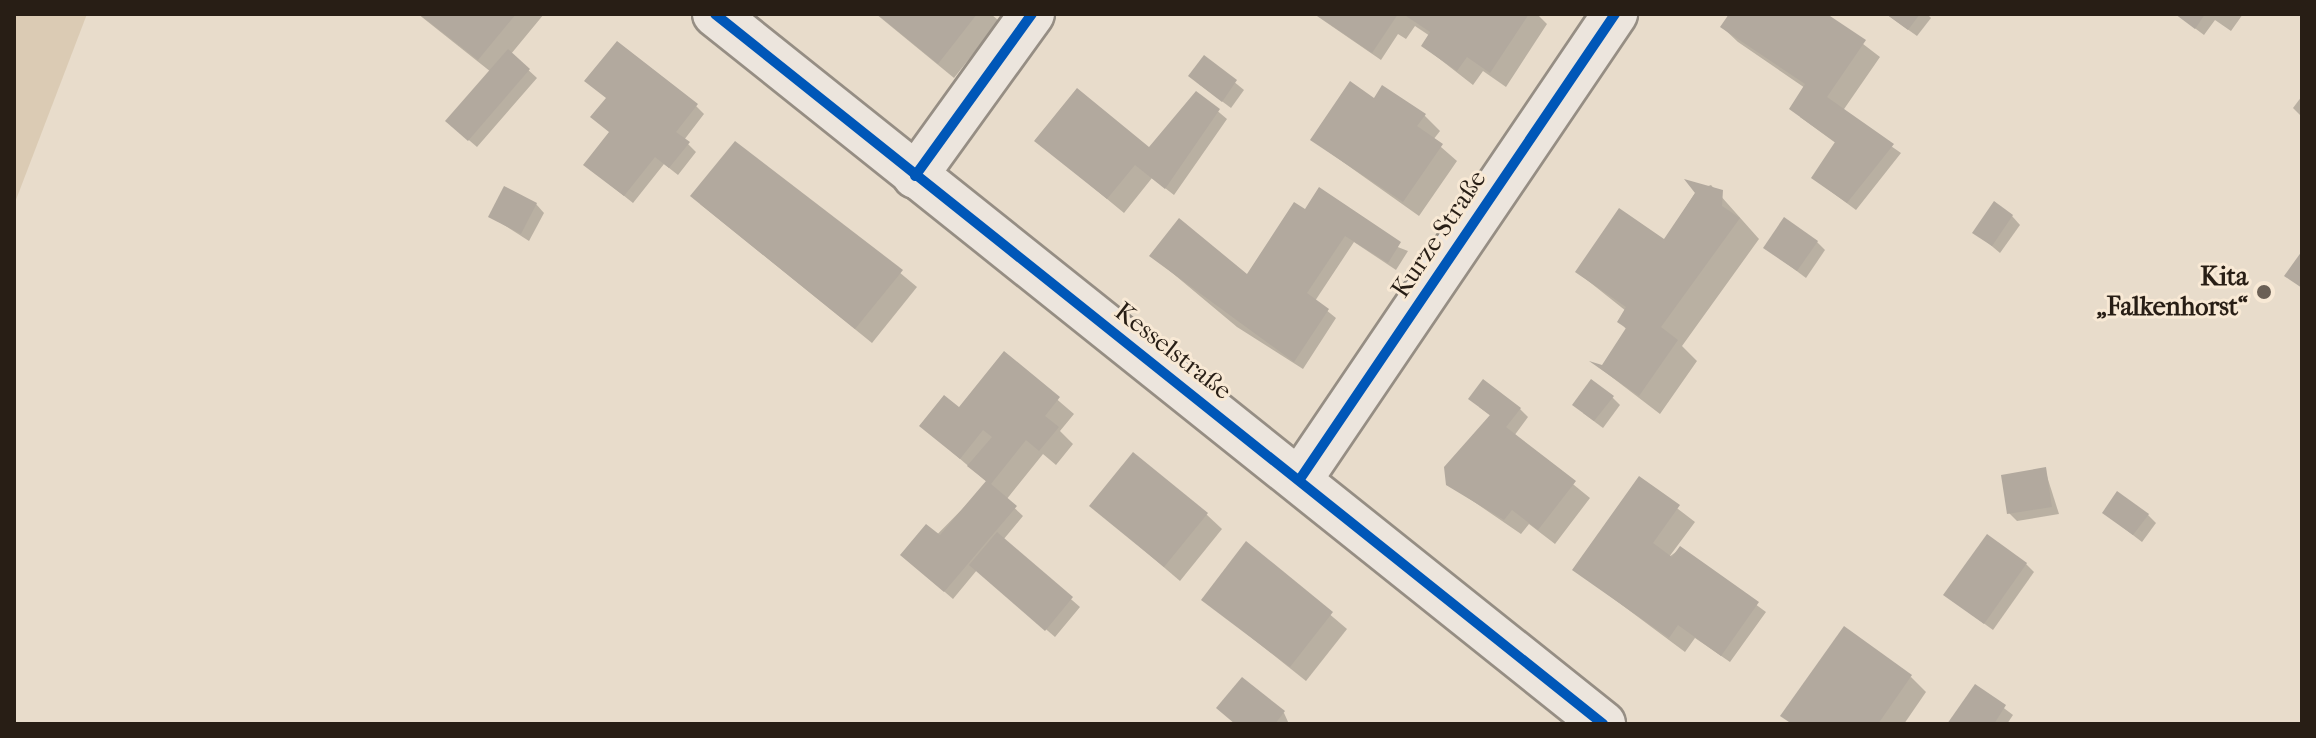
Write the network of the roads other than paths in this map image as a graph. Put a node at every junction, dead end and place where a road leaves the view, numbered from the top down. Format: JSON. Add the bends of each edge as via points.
{"nodes":[{"id":1,"x":715,"y":14,"type":"edge"},
{"id":2,"x":1032,"y":14,"type":"edge"},
{"id":3,"x":1615,"y":14,"type":"edge"},
{"id":4,"x":915,"y":176,"type":"junction"},
{"id":5,"x":1300,"y":479,"type":"junction"},
{"id":6,"x":1586,"y":720,"type":"edge"}],
"edges":[{"from":1,"to":4,"type":"street","name":"Kesselstraße"},
{"from":2,"to":4,"type":"street"},
{"from":3,"to":5,"type":"street","name":"Kurze Straße"},
{"from":4,"to":5,"type":"street","name":"Kesselstraße"},
{"from":5,"to":6,"type":"street","name":"Kesselstraße"}]}
